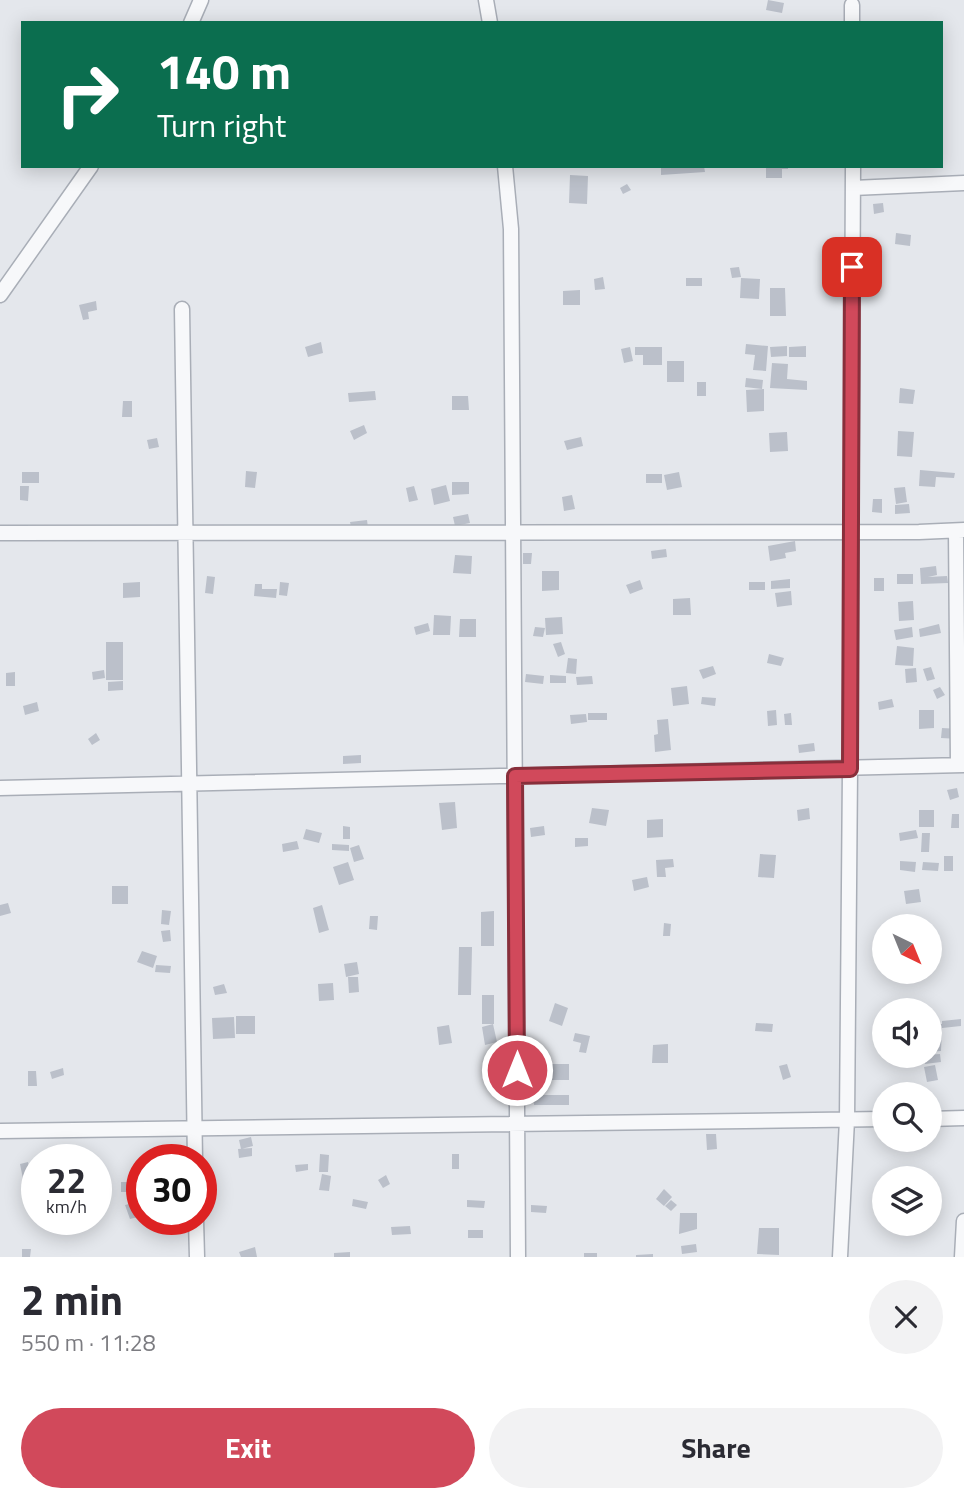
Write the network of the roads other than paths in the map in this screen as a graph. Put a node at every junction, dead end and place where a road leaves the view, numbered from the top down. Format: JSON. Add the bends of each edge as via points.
{"nodes":[{"id":1,"x":201,"y":0,"type":"edge"},
{"id":2,"x":486,"y":0,"type":"edge"},
{"id":3,"x":852,"y":5,"type":"dead end"},
{"id":4,"x":192,"y":21,"type":"edge"},
{"id":5,"x":490,"y":21,"type":"edge"},
{"id":6,"x":852,"y":21,"type":"edge"},
{"id":7,"x":90,"y":168,"type":"edge"},
{"id":8,"x":505,"y":168,"type":"edge"},
{"id":9,"x":853,"y":168,"type":"edge"},
{"id":10,"x":964,"y":183,"type":"edge"},
{"id":11,"x":853,"y":188,"type":"junction"},
{"id":12,"x":0,"y":295,"type":"edge"},
{"id":13,"x":182,"y":309,"type":"dead end"},
{"id":14,"x":960,"y":530,"type":"edge"},
{"id":15,"x":513,"y":532,"type":"junction"},
{"id":16,"x":850,"y":532,"type":"junction"},
{"id":17,"x":0,"y":533,"type":"edge"},
{"id":18,"x":186,"y":533,"type":"junction"},
{"id":19,"x":961,"y":765,"type":"edge"},
{"id":20,"x":850,"y":769,"type":"junction"},
{"id":21,"x":515,"y":776,"type":"junction"},
{"id":22,"x":189,"y":783,"type":"junction"},
{"id":23,"x":0,"y":788,"type":"edge"},
{"id":24,"x":964,"y":1118,"type":"edge"},
{"id":25,"x":872,"y":1119,"type":"edge"},
{"id":26,"x":942,"y":1119,"type":"edge"},
{"id":27,"x":847,"y":1120,"type":"junction"},
{"id":28,"x":517,"y":1124,"type":"junction"},
{"id":29,"x":195,"y":1128,"type":"junction"},
{"id":30,"x":0,"y":1130,"type":"edge"},
{"id":31,"x":195,"y":1144,"type":"edge"},
{"id":32,"x":964,"y":1221,"type":"edge"},
{"id":33,"x":196,"y":1235,"type":"edge"},
{"id":34,"x":197,"y":1257,"type":"edge"},
{"id":35,"x":518,"y":1257,"type":"edge"},
{"id":36,"x":840,"y":1257,"type":"edge"},
{"id":37,"x":962,"y":1257,"type":"edge"}],
"edges":[{"from":1,"to":4,"type":"street"},
{"from":2,"to":5,"type":"street"},
{"from":3,"to":6,"type":"street"},
{"from":7,"to":12,"type":"street"},
{"from":8,"to":15,"type":"street","via":[[511,229]]},
{"from":9,"to":11,"type":"street"},
{"from":10,"to":11,"type":"street"},
{"from":11,"to":16,"type":"street"},
{"from":13,"to":18,"type":"street"},
{"from":14,"to":16,"type":"street"},
{"from":14,"to":19,"type":"street"},
{"from":15,"to":16,"type":"street"},
{"from":15,"to":18,"type":"street"},
{"from":15,"to":21,"type":"street"},
{"from":16,"to":20,"type":"street"},
{"from":17,"to":18,"type":"street"},
{"from":18,"to":22,"type":"street"},
{"from":19,"to":20,"type":"street"},
{"from":20,"to":21,"type":"street"},
{"from":20,"to":27,"type":"street"},
{"from":21,"to":22,"type":"street"},
{"from":21,"to":28,"type":"street"},
{"from":22,"to":23,"type":"street"},
{"from":22,"to":29,"type":"street"},
{"from":24,"to":26,"type":"street"},
{"from":25,"to":27,"type":"street"},
{"from":27,"to":28,"type":"street"},
{"from":27,"to":36,"type":"street"},
{"from":28,"to":29,"type":"street"},
{"from":28,"to":35,"type":"street"},
{"from":29,"to":30,"type":"street"},
{"from":29,"to":31,"type":"street"},
{"from":32,"to":37,"type":"street"},
{"from":33,"to":34,"type":"street"}]}
